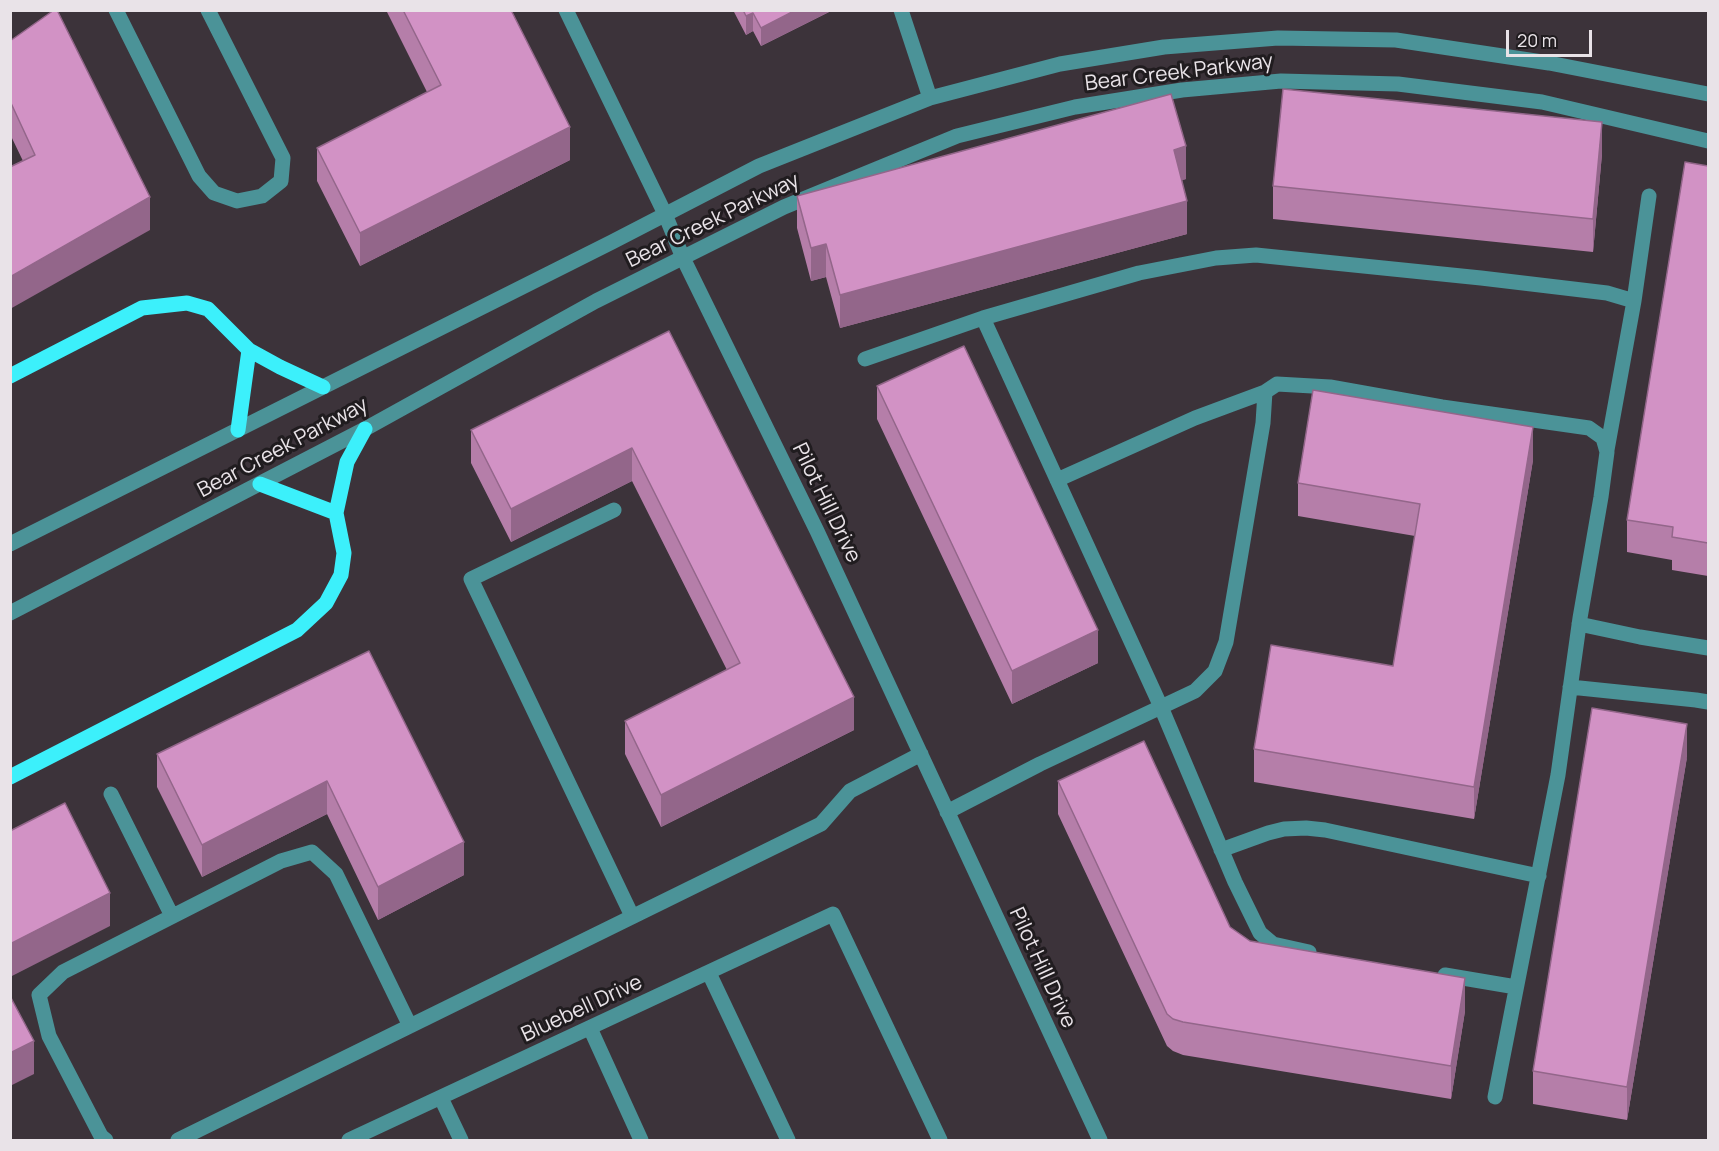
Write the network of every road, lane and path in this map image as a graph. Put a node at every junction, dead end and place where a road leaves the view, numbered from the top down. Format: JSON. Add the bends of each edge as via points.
{"nodes":[{"id":1,"x":116,"y":10,"type":"edge"},
{"id":2,"x":208,"y":10,"type":"edge"},
{"id":3,"x":566,"y":10,"type":"edge"},
{"id":4,"x":901,"y":10,"type":"edge"},
{"id":5,"x":1708,"y":94,"type":"edge"},
{"id":6,"x":930,"y":98,"type":"junction"},
{"id":7,"x":1708,"y":141,"type":"edge"},
{"id":8,"x":1649,"y":196,"type":"dead end"},
{"id":9,"x":665,"y":214,"type":"junction"},
{"id":10,"x":683,"y":258,"type":"junction"},
{"id":11,"x":1634,"y":301,"type":"junction"},
{"id":12,"x":983,"y":318,"type":"junction"},
{"id":13,"x":249,"y":350,"type":"junction"},
{"id":14,"x":865,"y":359,"type":"dead end"},
{"id":15,"x":10,"y":376,"type":"edge"},
{"id":16,"x":323,"y":387,"type":"junction"},
{"id":17,"x":1265,"y":392,"type":"junction"},
{"id":18,"x":365,"y":429,"type":"junction"},
{"id":19,"x":238,"y":430,"type":"junction"},
{"id":20,"x":1607,"y":452,"type":"junction"},
{"id":21,"x":1057,"y":480,"type":"junction"},
{"id":22,"x":260,"y":484,"type":"junction"},
{"id":23,"x":614,"y":510,"type":"dead end"},
{"id":24,"x":336,"y":513,"type":"junction"},
{"id":25,"x":10,"y":544,"type":"edge"},
{"id":26,"x":10,"y":613,"type":"edge"},
{"id":27,"x":1579,"y":621,"type":"junction"},
{"id":28,"x":1708,"y":648,"type":"edge"},
{"id":29,"x":1570,"y":687,"type":"junction"},
{"id":30,"x":1708,"y":702,"type":"edge"},
{"id":31,"x":1161,"y":707,"type":"junction"},
{"id":32,"x":921,"y":754,"type":"junction"},
{"id":33,"x":10,"y":777,"type":"edge"},
{"id":34,"x":111,"y":794,"type":"dead end"},
{"id":35,"x":947,"y":812,"type":"junction"},
{"id":36,"x":1221,"y":850,"type":"junction"},
{"id":37,"x":1539,"y":876,"type":"junction"},
{"id":38,"x":172,"y":916,"type":"junction"},
{"id":39,"x":632,"y":916,"type":"junction"},
{"id":40,"x":1321,"y":954,"type":"edge"},
{"id":41,"x":710,"y":973,"type":"junction"},
{"id":42,"x":1436,"y":973,"type":"edge"},
{"id":43,"x":1516,"y":987,"type":"junction"},
{"id":44,"x":410,"y":1026,"type":"junction"},
{"id":45,"x":590,"y":1028,"type":"junction"},
{"id":46,"x":1495,"y":1097,"type":"dead end"},
{"id":47,"x":441,"y":1098,"type":"junction"},
{"id":48,"x":106,"y":1140,"type":"edge"},
{"id":49,"x":178,"y":1140,"type":"edge"},
{"id":50,"x":349,"y":1140,"type":"edge"},
{"id":51,"x":461,"y":1140,"type":"edge"},
{"id":52,"x":641,"y":1140,"type":"edge"},
{"id":53,"x":788,"y":1140,"type":"edge"},
{"id":54,"x":940,"y":1140,"type":"edge"},
{"id":55,"x":1100,"y":1140,"type":"edge"}],
"edges":[{"from":1,"to":2,"type":"street","via":[[199,176],[214,193],[237,201],[262,196],[281,182],[283,158]]},
{"from":3,"to":9,"type":"street","name":"Pilot Hill Drive"},
{"from":4,"to":6,"type":"street"},
{"from":5,"to":6,"type":"street","name":"Bear Creek Parkway","via":[[1549,63],[1396,40],[1278,38],[1164,47],[1060,64]]},
{"from":6,"to":9,"type":"street","name":"Bear Creek Parkway","via":[[759,166]]},
{"from":7,"to":10,"type":"street","name":"Bear Creek Parkway","via":[[1542,102],[1398,84],[1281,81],[1182,90],[1075,107],[957,136],[784,207]]},
{"from":8,"to":11,"type":"street"},
{"from":9,"to":10,"type":"street","name":"Pilot Hill Drive"},
{"from":9,"to":16,"type":"street","name":"Bear Creek Parkway"},
{"from":10,"to":18,"type":"street","name":"Bear Creek Parkway"},
{"from":10,"to":32,"type":"street","name":"Pilot Hill Drive"},
{"from":11,"to":12,"type":"street","via":[[1607,293],[1492,279],[1256,255],[1216,258],[1139,273]]},
{"from":11,"to":20,"type":"street"},
{"from":12,"to":14,"type":"street"},
{"from":12,"to":21,"type":"street"},
{"from":13,"to":15,"type":"main road","via":[[208,309],[187,303],[142,308]]},
{"from":13,"to":16,"type":"main road"},
{"from":13,"to":19,"type":"main road"},
{"from":16,"to":19,"type":"street","name":"Bear Creek Parkway"},
{"from":17,"to":20,"type":"street","via":[[1277,384],[1330,387],[1589,428],[1603,438]]},
{"from":17,"to":21,"type":"street","via":[[1195,417]]},
{"from":17,"to":31,"type":"street","via":[[1226,642],[1215,671],[1202,685]]},
{"from":18,"to":22,"type":"street","name":"Bear Creek Parkway"},
{"from":18,"to":24,"type":"main road","via":[[347,462]]},
{"from":19,"to":25,"type":"street","name":"Bear Creek Parkway"},
{"from":20,"to":27,"type":"street"},
{"from":21,"to":31,"type":"street"},
{"from":22,"to":24,"type":"main road"},
{"from":22,"to":26,"type":"street","name":"Bear Creek Parkway"},
{"from":23,"to":39,"type":"street","via":[[471,579]]},
{"from":24,"to":33,"type":"main road","via":[[344,553],[340,575],[326,603],[297,630]]},
{"from":27,"to":28,"type":"street","via":[[1640,637]]},
{"from":27,"to":29,"type":"street"},
{"from":29,"to":30,"type":"street"},
{"from":29,"to":37,"type":"street"},
{"from":31,"to":35,"type":"street"},
{"from":31,"to":36,"type":"street"},
{"from":32,"to":35,"type":"street","name":"Pilot Hill Drive"},
{"from":32,"to":39,"type":"street","via":[[850,791],[821,824]]},
{"from":34,"to":38,"type":"street"},
{"from":35,"to":55,"type":"street","name":"Pilot Hill Drive"},
{"from":36,"to":37,"type":"street","via":[[1268,833],[1306,828]]},
{"from":36,"to":40,"type":"street","via":[[1260,933],[1273,944]]},
{"from":37,"to":43,"type":"street"},
{"from":38,"to":44,"type":"street","via":[[281,861],[312,852],[336,874]]},
{"from":38,"to":48,"type":"street","via":[[63,972],[39,995],[49,1036]]},
{"from":39,"to":44,"type":"street"},
{"from":41,"to":45,"type":"street","name":"Bluebell Drive"},
{"from":41,"to":53,"type":"street"},
{"from":41,"to":54,"type":"street","name":"Bluebell Drive","via":[[833,914]]},
{"from":42,"to":43,"type":"street"},
{"from":43,"to":46,"type":"street"},
{"from":44,"to":49,"type":"street"},
{"from":45,"to":47,"type":"street","name":"Bluebell Drive"},
{"from":45,"to":52,"type":"street"},
{"from":47,"to":50,"type":"street","name":"Bluebell Drive"},
{"from":47,"to":51,"type":"street"}]}
